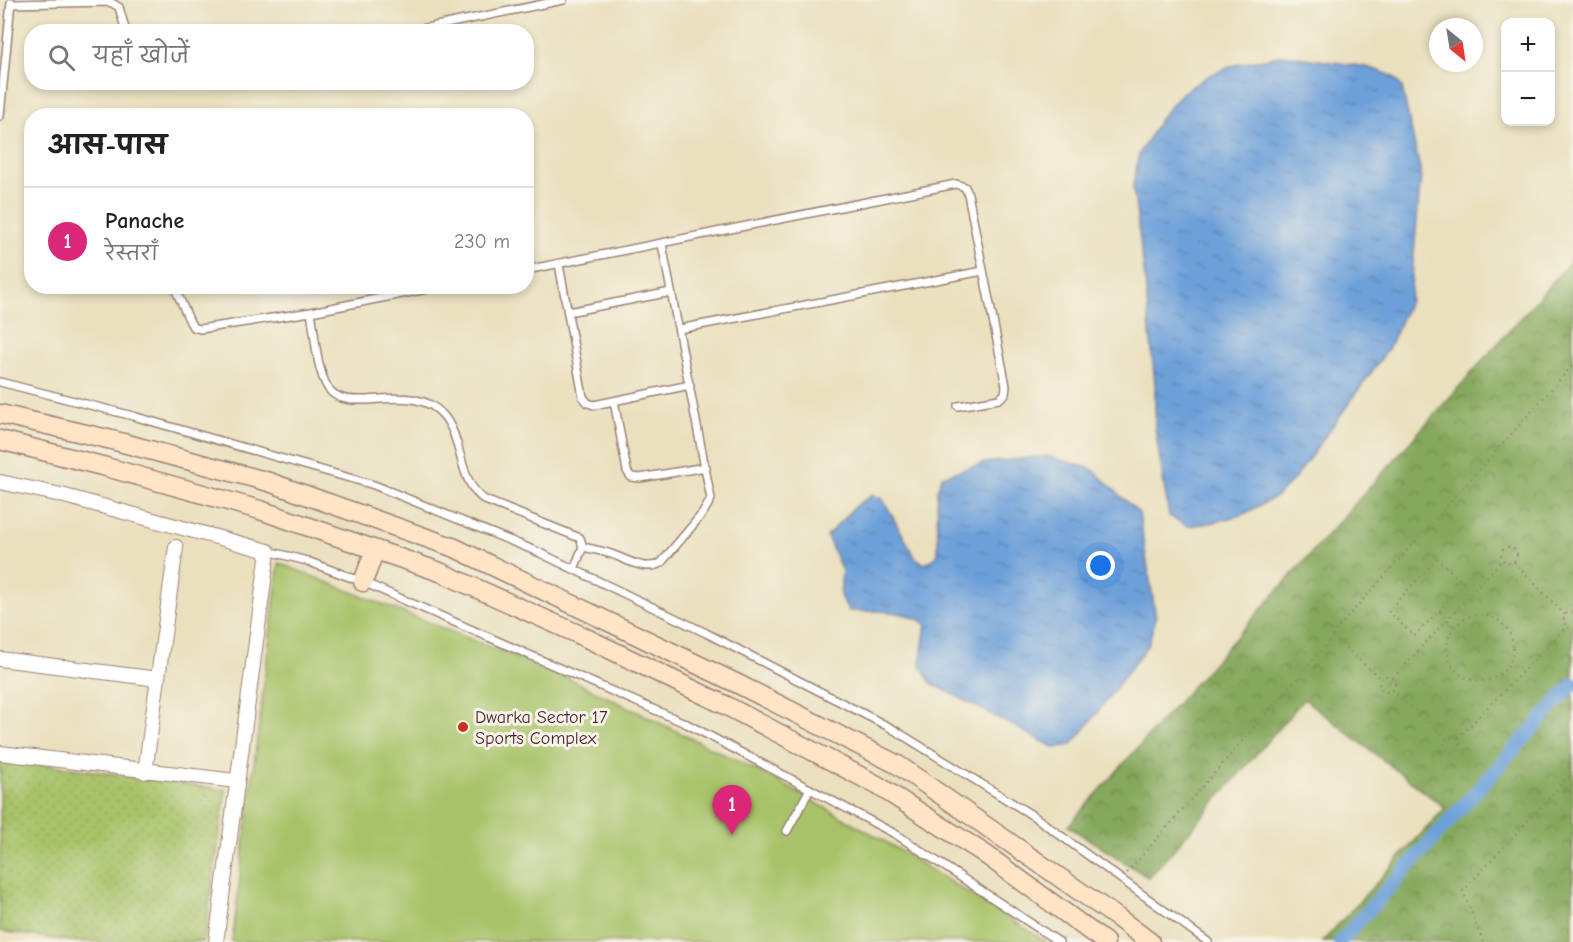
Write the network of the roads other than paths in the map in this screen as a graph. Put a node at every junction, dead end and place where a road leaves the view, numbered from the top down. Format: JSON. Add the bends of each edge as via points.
{"nodes":[{"id":1,"x":563,"y":0,"type":"edge"},
{"id":2,"x":11,"y":2,"type":"edge"},
{"id":3,"x":124,"y":24,"type":"edge"},
{"id":4,"x":445,"y":24,"type":"edge"},
{"id":5,"x":0,"y":116,"type":"edge"},
{"id":6,"x":662,"y":244,"type":"junction"},
{"id":7,"x":559,"y":264,"type":"junction"},
{"id":8,"x":534,"y":269,"type":"edge"},
{"id":9,"x":983,"y":271,"type":"junction"},
{"id":10,"x":671,"y":292,"type":"junction"},
{"id":11,"x":178,"y":294,"type":"edge"},
{"id":12,"x":402,"y":294,"type":"edge"},
{"id":13,"x":311,"y":312,"type":"junction"},
{"id":14,"x":568,"y":312,"type":"junction"},
{"id":15,"x":678,"y":329,"type":"junction"},
{"id":16,"x":0,"y":382,"type":"edge"},
{"id":17,"x":690,"y":385,"type":"junction"},
{"id":18,"x":614,"y":401,"type":"junction"},
{"id":19,"x":958,"y":406,"type":"dead end"},
{"id":20,"x":0,"y":414,"type":"edge"},
{"id":21,"x":0,"y":440,"type":"edge"},
{"id":22,"x":706,"y":467,"type":"junction"},
{"id":23,"x":0,"y":482,"type":"edge"},
{"id":24,"x":583,"y":546,"type":"junction"},
{"id":25,"x":176,"y":547,"type":"dead end"},
{"id":26,"x":268,"y":550,"type":"junction"},
{"id":27,"x":375,"y":550,"type":"junction"},
{"id":28,"x":574,"y":569,"type":"junction"},
{"id":29,"x":363,"y":582,"type":"junction"},
{"id":30,"x":0,"y":659,"type":"edge"},
{"id":31,"x":158,"y":679,"type":"junction"},
{"id":32,"x":0,"y":753,"type":"edge"},
{"id":33,"x":145,"y":772,"type":"junction"},
{"id":34,"x":236,"y":781,"type":"junction"},
{"id":35,"x":810,"y":789,"type":"junction"},
{"id":36,"x":787,"y":831,"type":"dead end"},
{"id":37,"x":216,"y":942,"type":"edge"},
{"id":38,"x":1059,"y":942,"type":"edge"},
{"id":39,"x":1105,"y":942,"type":"edge"},
{"id":40,"x":1150,"y":942,"type":"edge"},
{"id":41,"x":1208,"y":942,"type":"edge"}],
"edges":[{"from":1,"to":4,"type":"lane"},
{"from":2,"to":3,"type":"lane","via":[[110,2],[121,10]]},
{"from":2,"to":5,"type":"lane"},
{"from":6,"to":7,"type":"lane"},
{"from":6,"to":9,"type":"lane","via":[[956,184],[965,187],[968,194]]},
{"from":6,"to":10,"type":"lane"},
{"from":7,"to":8,"type":"lane"},
{"from":7,"to":14,"type":"lane"},
{"from":9,"to":15,"type":"lane"},
{"from":9,"to":19,"type":"lane","via":[[1005,394],[999,399]]},
{"from":10,"to":14,"type":"lane"},
{"from":10,"to":15,"type":"lane"},
{"from":11,"to":13,"type":"lane","via":[[193,327],[200,329]]},
{"from":12,"to":13,"type":"lane"},
{"from":13,"to":24,"type":"lane","via":[[322,374],[332,392],[346,400],[405,397],[428,404],[448,422],[468,478],[480,497],[580,538]]},
{"from":14,"to":18,"type":"lane","via":[[583,397],[594,405]]},
{"from":15,"to":17,"type":"lane"},
{"from":16,"to":28,"type":"lane","via":[[374,485]]},
{"from":17,"to":18,"type":"lane"},
{"from":17,"to":22,"type":"lane"},
{"from":18,"to":22,"type":"lane","via":[[631,477]]},
{"from":20,"to":40,"type":"main road","via":[[269,482],[455,548],[898,765]]},
{"from":21,"to":27,"type":"main road","via":[[260,510]]},
{"from":22,"to":24,"type":"lane","via":[[711,492],[708,505],[661,563],[637,564]]},
{"from":23,"to":26,"type":"street"},
{"from":24,"to":28,"type":"lane"},
{"from":25,"to":31,"type":"street"},
{"from":26,"to":29,"type":"lane"},
{"from":26,"to":34,"type":"street"},
{"from":27,"to":29,"type":"main road"},
{"from":27,"to":39,"type":"main road","via":[[440,572],[578,634],[727,705],[877,785],[985,854]]},
{"from":28,"to":41,"type":"lane","via":[[891,728],[1035,817]]},
{"from":29,"to":35,"type":"lane","via":[[687,724]]},
{"from":30,"to":31,"type":"street"},
{"from":31,"to":33,"type":"street"},
{"from":32,"to":33,"type":"street"},
{"from":33,"to":34,"type":"street"},
{"from":34,"to":37,"type":"street"},
{"from":35,"to":36,"type":"lane"},
{"from":35,"to":38,"type":"lane","via":[[897,835]]}]}
